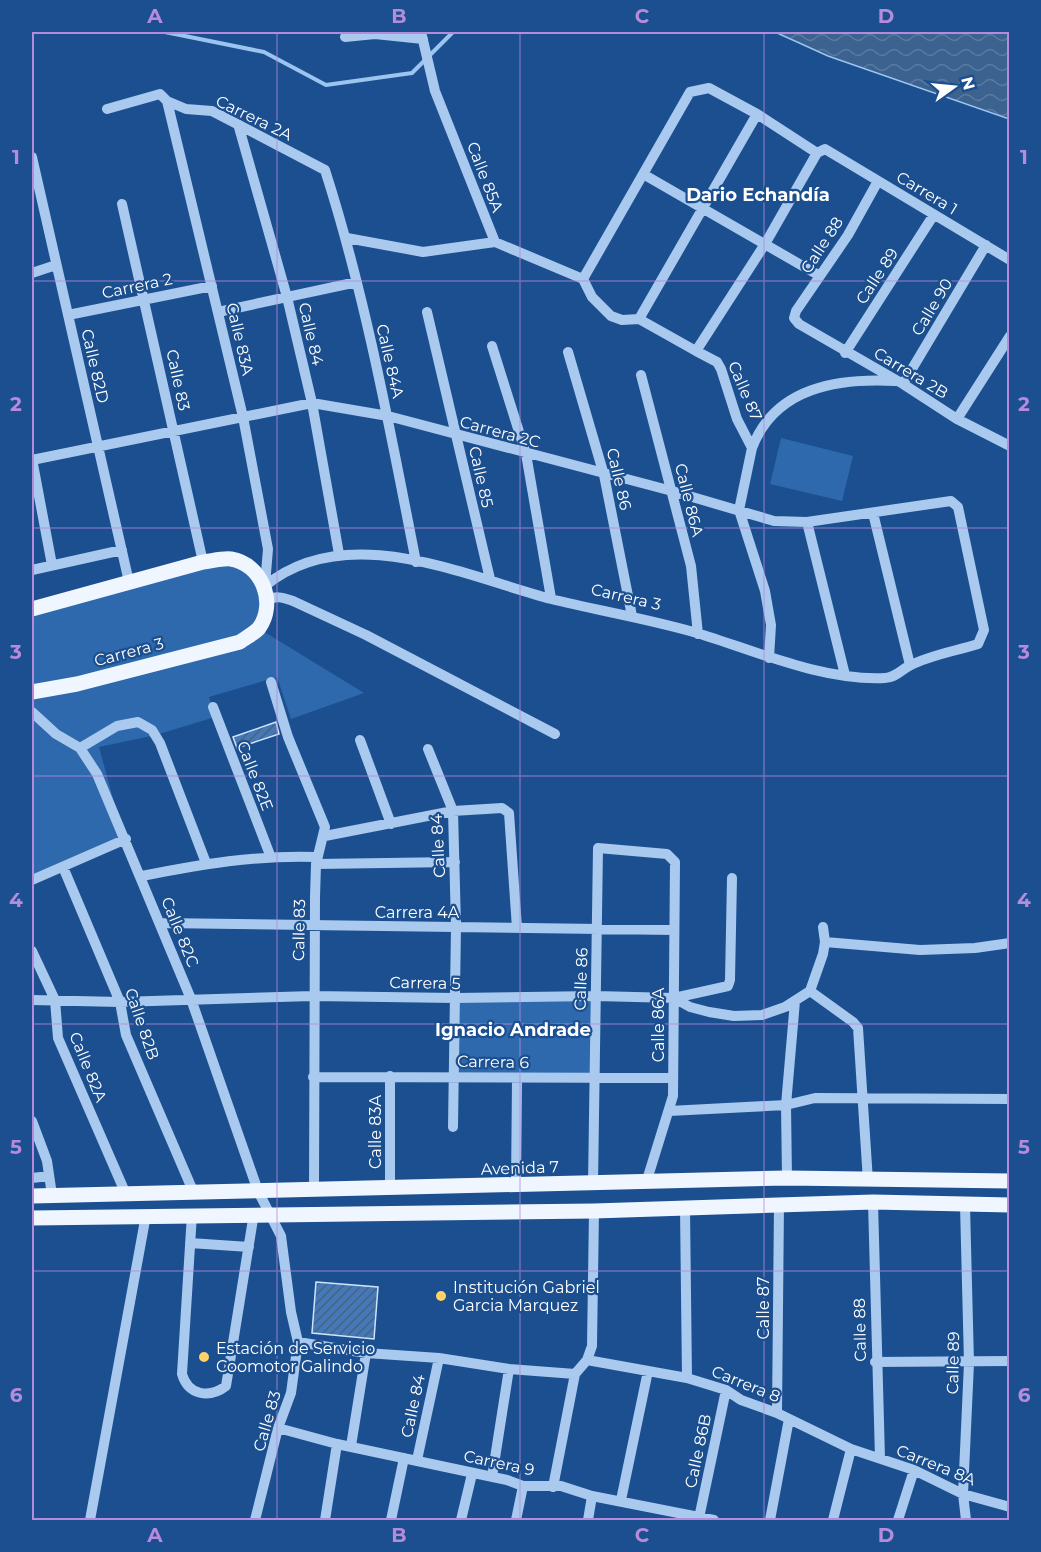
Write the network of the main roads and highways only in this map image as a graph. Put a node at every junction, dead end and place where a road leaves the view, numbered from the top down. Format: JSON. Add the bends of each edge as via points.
{"nodes":[{"id":1,"x":32,"y":609,"type":"edge"},
{"id":2,"x":32,"y":692,"type":"edge"},
{"id":3,"x":1010,"y":1181,"type":"edge"},
{"id":4,"x":32,"y":1196,"type":"edge"},
{"id":5,"x":1010,"y":1205,"type":"edge"},
{"id":6,"x":32,"y":1218,"type":"edge"}],
"edges":[{"from":1,"to":2,"type":"main road","name":"Carrera 3","via":[[203,562],[230,559],[250,566],[265,586],[259,628],[240,642]]},
{"from":3,"to":4,"type":"main road","name":"Avenida 7","via":[[787,1178]]},
{"from":5,"to":6,"type":"main road","via":[[873,1202]]}]}
